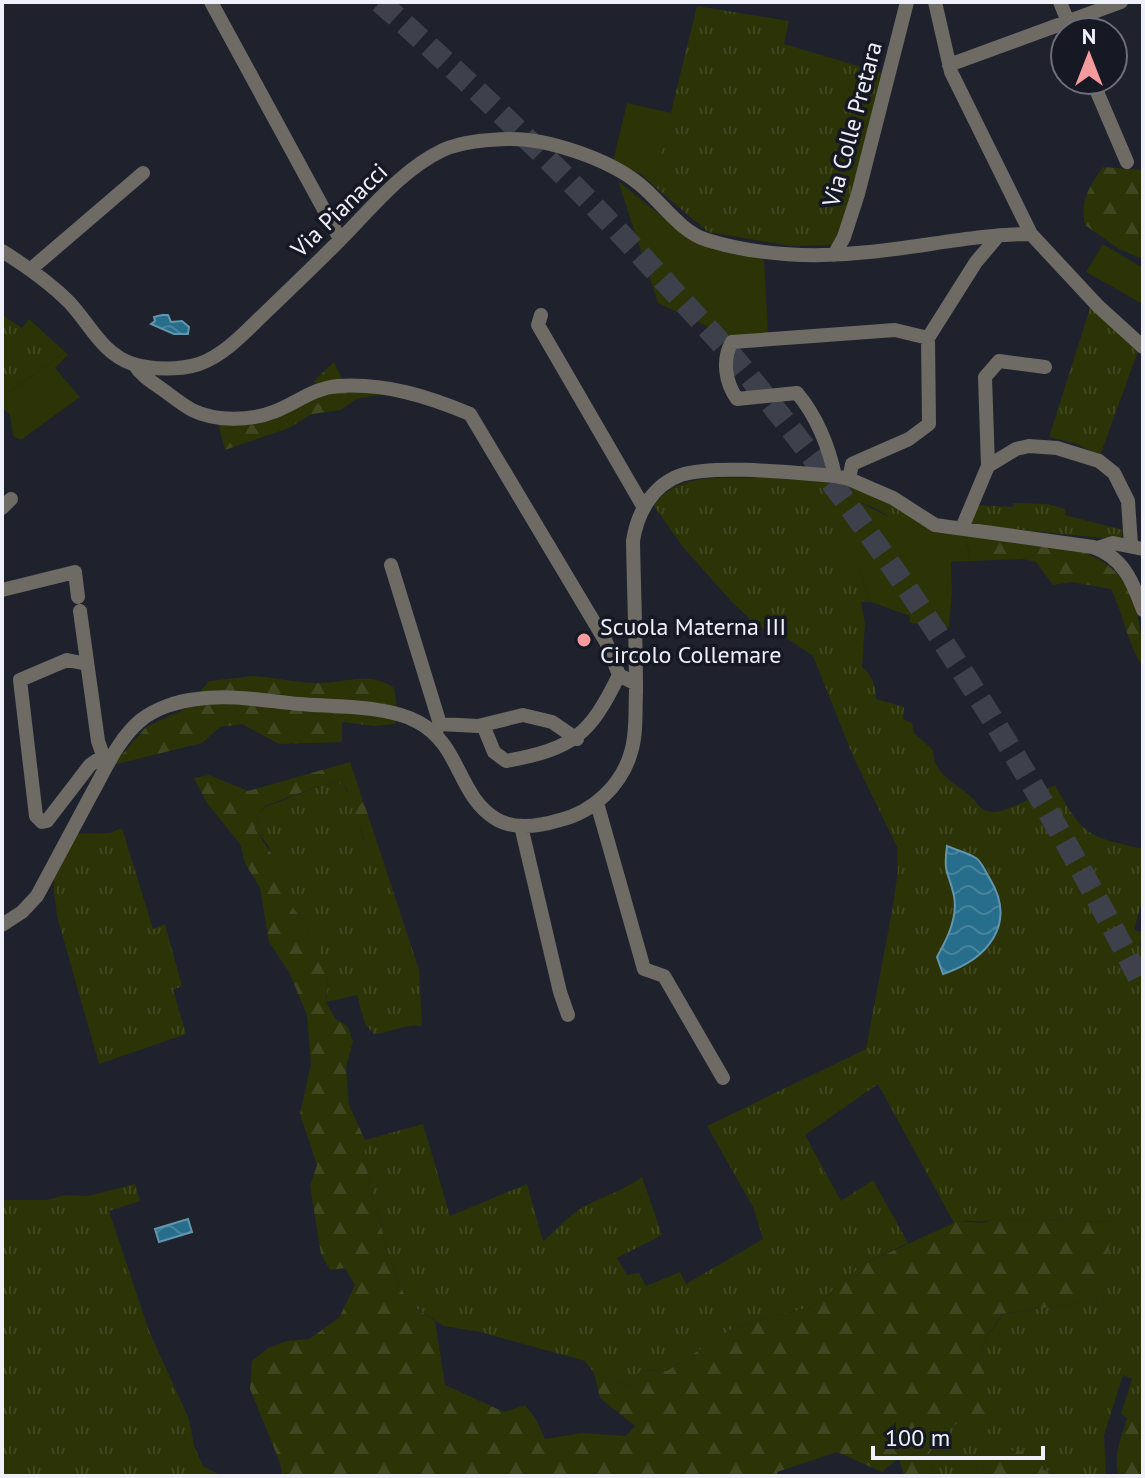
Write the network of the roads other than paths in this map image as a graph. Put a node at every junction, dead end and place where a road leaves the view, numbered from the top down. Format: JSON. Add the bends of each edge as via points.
{"nodes":[{"id":1,"x":211,"y":2,"type":"edge"},
{"id":2,"x":907,"y":2,"type":"edge"},
{"id":3,"x":935,"y":2,"type":"edge"},
{"id":4,"x":1121,"y":2,"type":"edge"},
{"id":5,"x":1092,"y":16,"type":"edge"},
{"id":6,"x":1049,"y":34,"type":"edge"},
{"id":7,"x":949,"y":65,"type":"junction"},
{"id":8,"x":1099,"y":96,"type":"edge"},
{"id":9,"x":1127,"y":162,"type":"dead end"},
{"id":10,"x":143,"y":173,"type":"dead end"},
{"id":11,"x":1031,"y":234,"type":"junction"},
{"id":12,"x":998,"y":236,"type":"junction"},
{"id":13,"x":340,"y":239,"type":"junction"},
{"id":14,"x":2,"y":251,"type":"edge"},
{"id":15,"x":834,"y":255,"type":"junction"},
{"id":16,"x":31,"y":269,"type":"junction"},
{"id":17,"x":541,"y":315,"type":"dead end"},
{"id":18,"x":928,"y":338,"type":"junction"},
{"id":19,"x":1143,"y":347,"type":"edge"},
{"id":20,"x":134,"y":364,"type":"junction"},
{"id":21,"x":1045,"y":367,"type":"dead end"},
{"id":22,"x":988,"y":466,"type":"junction"},
{"id":23,"x":842,"y":477,"type":"junction"},
{"id":24,"x":643,"y":506,"type":"junction"},
{"id":25,"x":962,"y":528,"type":"junction"},
{"id":26,"x":1098,"y":548,"type":"junction"},
{"id":27,"x":1139,"y":548,"type":"edge"},
{"id":28,"x":391,"y":565,"type":"dead end"},
{"id":29,"x":1125,"y":569,"type":"junction"},
{"id":30,"x":2,"y":590,"type":"edge"},
{"id":31,"x":1143,"y":610,"type":"edge"},
{"id":32,"x":87,"y":664,"type":"junction"},
{"id":33,"x":619,"y":675,"type":"junction"},
{"id":34,"x":636,"y":684,"type":"junction"},
{"id":35,"x":483,"y":725,"type":"junction"},
{"id":36,"x":437,"y":728,"type":"junction"},
{"id":37,"x":577,"y":739,"type":"junction"},
{"id":38,"x":105,"y":761,"type":"junction"},
{"id":39,"x":597,"y":803,"type":"junction"},
{"id":40,"x":521,"y":826,"type":"junction"},
{"id":41,"x":2,"y":925,"type":"edge"},
{"id":42,"x":568,"y":1015,"type":"dead end"},
{"id":43,"x":723,"y":1078,"type":"dead end"}],
"edges":[{"from":1,"to":13,"type":"street"},
{"from":2,"to":15,"type":"street","name":"Via Colle Pretara","via":[[858,194]]},
{"from":3,"to":7,"type":"street"},
{"from":4,"to":5,"type":"street"},
{"from":6,"to":7,"type":"street"},
{"from":7,"to":11,"type":"street"},
{"from":8,"to":9,"type":"street"},
{"from":10,"to":16,"type":"street"},
{"from":11,"to":12,"type":"street","name":"Via Pianacci"},
{"from":11,"to":19,"type":"street"},
{"from":12,"to":15,"type":"street","name":"Via Pianacci"},
{"from":12,"to":18,"type":"street"},
{"from":13,"to":15,"type":"street","name":"Via Pianacci","via":[[384,192],[439,152],[455,145],[511,139],[545,144],[618,169],[705,240]]},
{"from":13,"to":20,"type":"street","name":"Via Pianacci","via":[[235,343],[199,364]]},
{"from":14,"to":16,"type":"street","name":"Via Pianacci"},
{"from":16,"to":20,"type":"street","name":"Via Pianacci","via":[[69,302],[110,353]]},
{"from":17,"to":24,"type":"street","via":[[538,325]]},
{"from":18,"to":23,"type":"street","via":[[929,424],[909,439],[852,464]]},
{"from":18,"to":23,"type":"street","via":[[895,330],[732,342],[725,353],[737,399],[797,393]]},
{"from":20,"to":33,"type":"street","via":[[141,375],[192,410],[222,418],[254,417],[335,386],[402,390],[470,414],[606,642]]},
{"from":21,"to":22,"type":"street","via":[[999,361],[985,377]]},
{"from":22,"to":25,"type":"street"},
{"from":22,"to":27,"type":"street","via":[[1029,446],[1099,461],[1114,473],[1128,501]]},
{"from":23,"to":24,"type":"street","via":[[690,473],[668,482]]},
{"from":23,"to":25,"type":"street","via":[[893,498],[935,525]]},
{"from":24,"to":34,"type":"street","via":[[633,541]]},
{"from":25,"to":26,"type":"street"},
{"from":26,"to":27,"type":"street","via":[[1107,543]]},
{"from":26,"to":29,"type":"street"},
{"from":27,"to":29,"type":"street"},
{"from":28,"to":36,"type":"street"},
{"from":29,"to":31,"type":"street"},
{"from":30,"to":32,"type":"street","via":[[75,572]]},
{"from":32,"to":38,"type":"street"},
{"from":32,"to":38,"type":"street","via":[[67,660],[20,680],[36,816],[47,821],[90,765]]},
{"from":33,"to":34,"type":"street"},
{"from":33,"to":37,"type":"street","via":[[602,710]]},
{"from":34,"to":39,"type":"street","via":[[632,752],[615,784]]},
{"from":35,"to":36,"type":"street"},
{"from":35,"to":37,"type":"street","via":[[523,715],[552,722]]},
{"from":35,"to":37,"type":"street","via":[[494,752],[506,761]]},
{"from":36,"to":38,"type":"street","via":[[399,714],[198,698],[152,712]]},
{"from":36,"to":40,"type":"street","via":[[484,810],[497,820]]},
{"from":38,"to":41,"type":"street","via":[[37,896]]},
{"from":39,"to":40,"type":"street","via":[[563,820]]},
{"from":39,"to":43,"type":"street","via":[[644,969],[664,976]]},
{"from":40,"to":42,"type":"street"}]}
